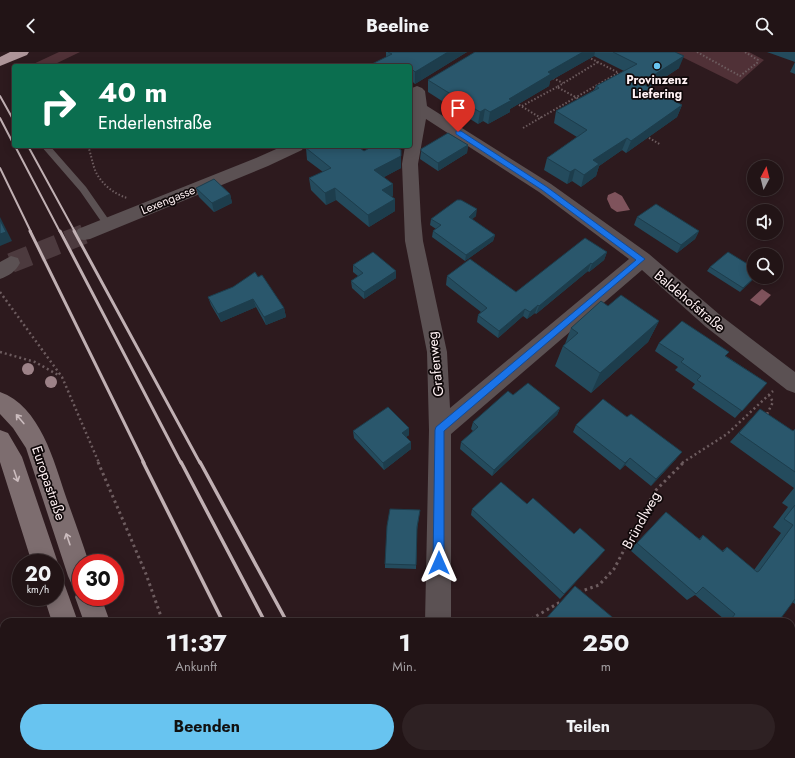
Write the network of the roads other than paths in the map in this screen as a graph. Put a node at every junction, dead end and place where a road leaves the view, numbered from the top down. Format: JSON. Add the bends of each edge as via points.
{"nodes":[{"id":1,"x":22,"y":52,"type":"edge"},
{"id":2,"x":0,"y":62,"type":"edge"},
{"id":3,"x":418,"y":94,"type":"edge"},
{"id":4,"x":412,"y":146,"type":"edge"},
{"id":5,"x":47,"y":148,"type":"edge"},
{"id":6,"x":291,"y":148,"type":"edge"},
{"id":7,"x":412,"y":148,"type":"edge"},
{"id":8,"x":108,"y":225,"type":"junction"},
{"id":9,"x":84,"y":234,"type":"tunnel mouth"},
{"id":10,"x":642,"y":259,"type":"junction"},
{"id":11,"x":791,"y":381,"type":"edge"},
{"id":12,"x":0,"y":401,"type":"edge"},
{"id":13,"x":440,"y":430,"type":"junction"},
{"id":14,"x":0,"y":440,"type":"edge"},
{"id":15,"x":42,"y":554,"type":"edge"},
{"id":16,"x":74,"y":554,"type":"edge"},
{"id":17,"x":60,"y":606,"type":"edge"},
{"id":18,"x":91,"y":606,"type":"edge"},
{"id":19,"x":64,"y":618,"type":"edge"},
{"id":20,"x":95,"y":618,"type":"edge"},
{"id":21,"x":438,"y":618,"type":"edge"}],
"edges":[{"from":1,"to":2,"type":"highway"},
{"from":3,"to":4,"type":"street","name":"Grafenweg"},
{"from":3,"to":10,"type":"street","name":"Baldehofstraße"},
{"from":5,"to":8,"type":"lane","via":[[83,189]]},
{"from":6,"to":8,"type":"street","name":"Lexengasse"},
{"from":7,"to":13,"type":"street","name":"Grafenweg","via":[[410,164],[414,242],[437,352]]},
{"from":8,"to":9,"type":"street","name":"Lexengasse"},
{"from":10,"to":11,"type":"street","name":"Baldehofstraße","via":[[713,320]]},
{"from":10,"to":13,"type":"street"},
{"from":16,"to":12,"type":"street","name":"Europastraße","one_way":true,"via":[[37,446],[18,416]]},
{"from":13,"to":21,"type":"street","name":"Grafenweg"},
{"from":14,"to":15,"type":"street","name":"Europastraße","one_way":true,"via":[[10,457]]},
{"from":17,"to":19,"type":"street"},
{"from":18,"to":20,"type":"street"}]}
